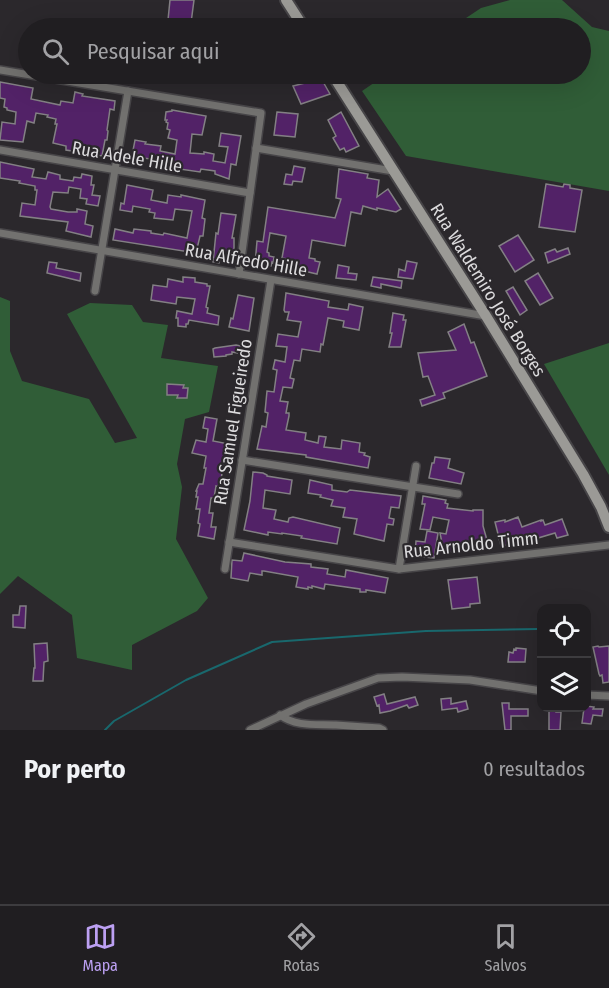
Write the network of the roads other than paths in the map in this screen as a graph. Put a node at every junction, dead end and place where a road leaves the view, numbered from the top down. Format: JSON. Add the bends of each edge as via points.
{"nodes":[{"id":1,"x":286,"y":0,"type":"edge"},
{"id":2,"x":298,"y":18,"type":"edge"},
{"id":3,"x":0,"y":70,"type":"edge"},
{"id":4,"x":18,"y":73,"type":"edge"},
{"id":5,"x":85,"y":84,"type":"edge"},
{"id":6,"x":338,"y":84,"type":"edge"},
{"id":7,"x":128,"y":91,"type":"junction"},
{"id":8,"x":256,"y":148,"type":"junction"},
{"id":9,"x":0,"y":150,"type":"edge"},
{"id":10,"x":115,"y":170,"type":"junction"},
{"id":11,"x":393,"y":171,"type":"junction"},
{"id":12,"x":250,"y":193,"type":"junction"},
{"id":13,"x":0,"y":233,"type":"edge"},
{"id":14,"x":101,"y":250,"type":"junction"},
{"id":15,"x":238,"y":274,"type":"junction"},
{"id":16,"x":271,"y":280,"type":"junction"},
{"id":17,"x":95,"y":291,"type":"dead end"},
{"id":18,"x":486,"y":316,"type":"junction"},
{"id":19,"x":242,"y":460,"type":"junction"},
{"id":20,"x":416,"y":466,"type":"dead end"},
{"id":21,"x":413,"y":486,"type":"junction"},
{"id":22,"x":458,"y":494,"type":"dead end"},
{"id":23,"x":609,"y":527,"type":"edge"},
{"id":24,"x":229,"y":542,"type":"junction"},
{"id":25,"x":609,"y":544,"type":"edge"},
{"id":26,"x":225,"y":569,"type":"dead end"},
{"id":27,"x":399,"y":569,"type":"junction"},
{"id":28,"x":537,"y":690,"type":"edge"},
{"id":29,"x":591,"y":695,"type":"edge"},
{"id":30,"x":609,"y":696,"type":"edge"},
{"id":31,"x":280,"y":716,"type":"junction"},
{"id":32,"x":250,"y":730,"type":"edge"},
{"id":33,"x":382,"y":730,"type":"edge"}],
"edges":[{"from":1,"to":2,"type":"main road"},
{"from":3,"to":4,"type":"street"},
{"from":5,"to":7,"type":"street"},
{"from":6,"to":11,"type":"main road","name":"Rua Waldemiro José Borges"},
{"from":7,"to":8,"type":"street","via":[[261,113]]},
{"from":7,"to":10,"type":"street"},
{"from":8,"to":11,"type":"street"},
{"from":8,"to":12,"type":"street"},
{"from":9,"to":10,"type":"street","name":"Rua Adele Hille"},
{"from":10,"to":12,"type":"street","name":"Rua Adele Hille"},
{"from":10,"to":14,"type":"street"},
{"from":11,"to":18,"type":"main road","name":"Rua Waldemiro José Borges"},
{"from":12,"to":15,"type":"street"},
{"from":13,"to":14,"type":"street","name":"Rua Alfredo Hille"},
{"from":14,"to":15,"type":"street","name":"Rua Alfredo Hille"},
{"from":14,"to":17,"type":"street"},
{"from":15,"to":16,"type":"street","name":"Rua Alfredo Hille"},
{"from":16,"to":18,"type":"street","name":"Rua Alfredo Hille"},
{"from":16,"to":19,"type":"street","name":"Rua Samuel Figueiredo"},
{"from":18,"to":23,"type":"main road","name":"Rua Waldemiro José Borges","via":[[583,474]]},
{"from":19,"to":21,"type":"street"},
{"from":19,"to":24,"type":"street","name":"Rua Samuel Figueiredo"},
{"from":20,"to":21,"type":"street"},
{"from":21,"to":22,"type":"street"},
{"from":21,"to":27,"type":"street"},
{"from":24,"to":26,"type":"street","name":"Rua Samuel Figueiredo"},
{"from":24,"to":27,"type":"street","name":"Rua Arnoldo Timm"},
{"from":25,"to":27,"type":"street","name":"Rua Arnoldo Timm"},
{"from":28,"to":31,"type":"street","via":[[470,680],[378,678]]},
{"from":29,"to":30,"type":"street"},
{"from":31,"to":32,"type":"street"},
{"from":31,"to":33,"type":"street","via":[[297,723]]}]}
